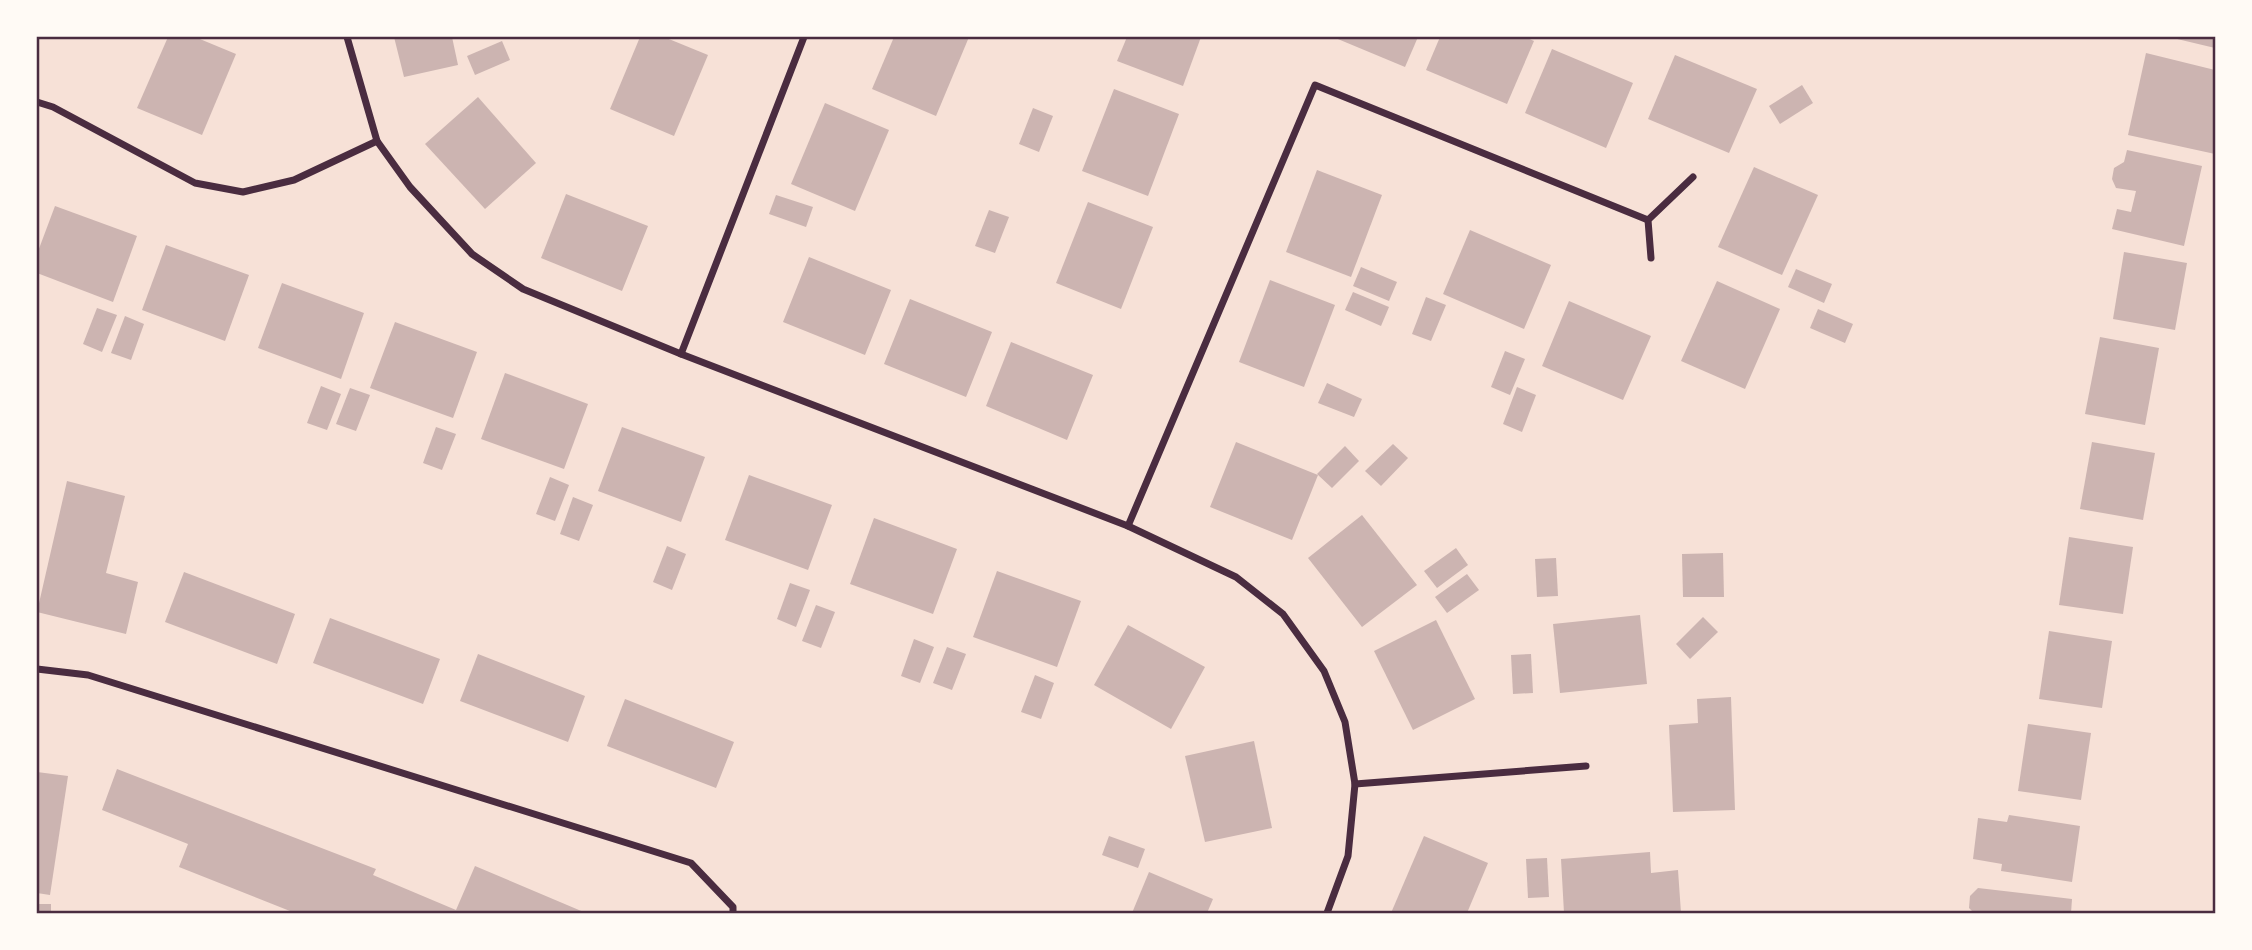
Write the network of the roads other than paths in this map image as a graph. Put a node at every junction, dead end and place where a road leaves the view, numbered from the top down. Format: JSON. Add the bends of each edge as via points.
{"nodes":[{"id":1,"x":347,"y":37,"type":"edge"},
{"id":2,"x":804,"y":37,"type":"edge"},
{"id":3,"x":37,"y":102,"type":"edge"},
{"id":4,"x":377,"y":141,"type":"junction"},
{"id":5,"x":1693,"y":177,"type":"dead end"},
{"id":6,"x":1648,"y":220,"type":"junction"},
{"id":7,"x":1651,"y":258,"type":"dead end"},
{"id":8,"x":681,"y":354,"type":"junction"},
{"id":9,"x":1128,"y":526,"type":"junction"},
{"id":10,"x":37,"y":669,"type":"edge"},
{"id":11,"x":1586,"y":766,"type":"dead end"},
{"id":12,"x":1355,"y":784,"type":"junction"},
{"id":13,"x":733,"y":913,"type":"edge"},
{"id":14,"x":1327,"y":913,"type":"edge"}],
"edges":[{"from":1,"to":4,"type":"street"},
{"from":2,"to":8,"type":"street"},
{"from":3,"to":4,"type":"street","via":[[195,183],[243,192],[294,180]]},
{"from":4,"to":8,"type":"street","via":[[410,187],[472,254],[523,289]]},
{"from":5,"to":6,"type":"street"},
{"from":6,"to":7,"type":"street"},
{"from":6,"to":9,"type":"street","via":[[1315,85]]},
{"from":8,"to":9,"type":"street"},
{"from":9,"to":12,"type":"street","via":[[1236,577],[1283,614],[1324,671],[1345,722]]},
{"from":10,"to":13,"type":"street","via":[[88,675],[691,863],[733,907]]},
{"from":11,"to":12,"type":"street"},
{"from":12,"to":14,"type":"street","via":[[1348,856]]}]}
